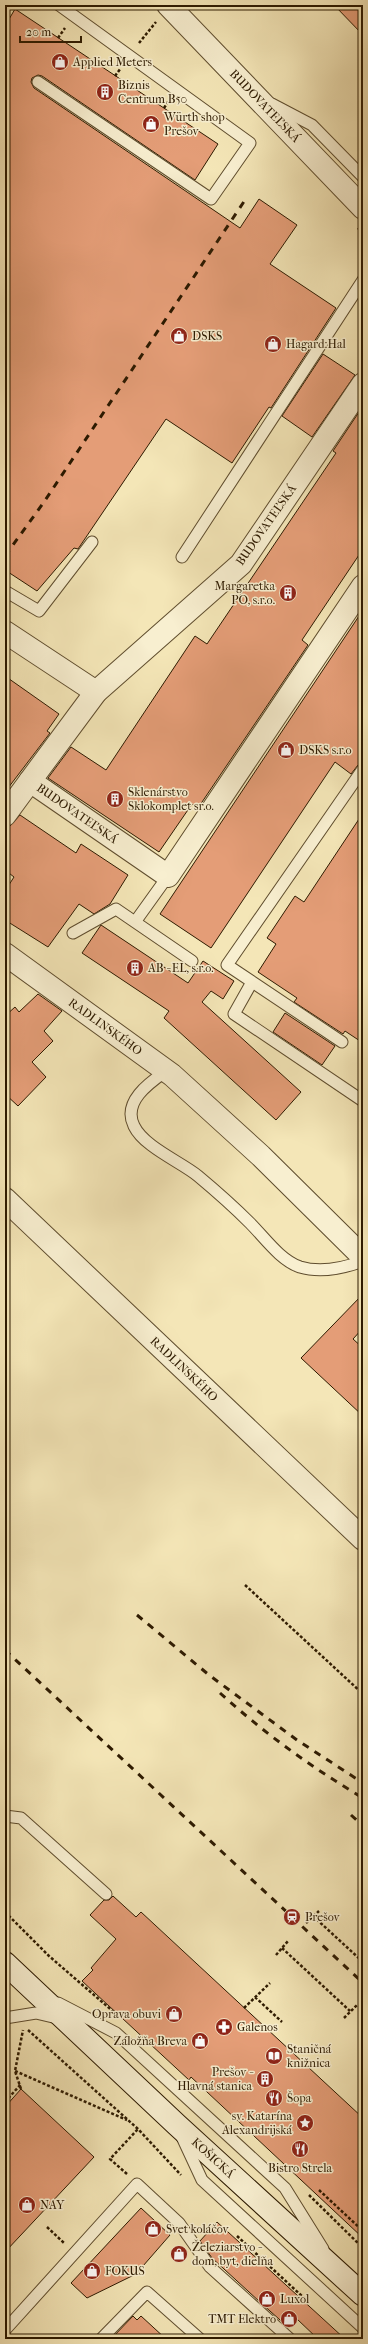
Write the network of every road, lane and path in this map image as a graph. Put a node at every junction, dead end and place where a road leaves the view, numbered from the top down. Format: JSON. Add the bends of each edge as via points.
{"nodes":[{"id":1,"x":60,"y":5,"type":"edge"},
{"id":2,"x":168,"y":5,"type":"edge"},
{"id":3,"x":38,"y":82,"type":"dead end"},
{"id":4,"x":255,"y":95,"type":"junction"},
{"id":5,"x":363,"y":177,"type":"edge"},
{"id":6,"x":363,"y":208,"type":"edge"},
{"id":7,"x":363,"y":280,"type":"edge"},
{"id":8,"x":363,"y":384,"type":"edge"},
{"id":9,"x":92,"y":542,"type":"dead end"},
{"id":10,"x":182,"y":557,"type":"dead end"},
{"id":11,"x":363,"y":586,"type":"edge"},
{"id":12,"x":5,"y":591,"type":"edge"},
{"id":13,"x":5,"y":632,"type":"edge"},
{"id":14,"x":96,"y":692,"type":"junction"},
{"id":15,"x":363,"y":769,"type":"edge"},
{"id":16,"x":30,"y":781,"type":"junction"},
{"id":17,"x":5,"y":815,"type":"edge"},
{"id":18,"x":168,"y":876,"type":"junction"},
{"id":19,"x":136,"y":922,"type":"junction"},
{"id":20,"x":73,"y":933,"type":"dead end"},
{"id":21,"x":5,"y":954,"type":"edge"},
{"id":22,"x":192,"y":961,"type":"dead end"},
{"id":23,"x":252,"y":982,"type":"junction"},
{"id":24,"x":342,"y":1042,"type":"dead end"},
{"id":25,"x":166,"y":1071,"type":"junction"},
{"id":26,"x":363,"y":1101,"type":"edge"},
{"id":27,"x":5,"y":1200,"type":"edge"},
{"id":28,"x":363,"y":1256,"type":"edge"},
{"id":29,"x":363,"y":1261,"type":"edge"},
{"id":30,"x":363,"y":1539,"type":"edge"},
{"id":31,"x":245,"y":1585,"type":"dead end"},
{"id":32,"x":363,"y":1694,"type":"edge"},
{"id":33,"x":5,"y":1816,"type":"edge"},
{"id":34,"x":106,"y":1894,"type":"dead end"},
{"id":35,"x":319,"y":1911,"type":"dead end"},
{"id":36,"x":5,"y":1912,"type":"edge"},
{"id":37,"x":313,"y":1916,"type":"junction"},
{"id":38,"x":306,"y":1924,"type":"dead end"},
{"id":39,"x":288,"y":1941,"type":"dead end"},
{"id":40,"x":282,"y":1948,"type":"junction"},
{"id":41,"x":276,"y":1955,"type":"dead end"},
{"id":42,"x":363,"y":1962,"type":"edge"},
{"id":43,"x":5,"y":1963,"type":"edge"},
{"id":44,"x":270,"y":1983,"type":"dead end"},
{"id":45,"x":81,"y":1984,"type":"dead end"},
{"id":46,"x":34,"y":1991,"type":"junction"},
{"id":47,"x":255,"y":1997,"type":"junction"},
{"id":48,"x":357,"y":2005,"type":"dead end"},
{"id":49,"x":244,"y":2008,"type":"dead end"},
{"id":50,"x":350,"y":2012,"type":"junction"},
{"id":51,"x":5,"y":2018,"type":"edge"},
{"id":52,"x":344,"y":2018,"type":"dead end"},
{"id":53,"x":64,"y":2019,"type":"junction"},
{"id":54,"x":282,"y":2022,"type":"dead end"},
{"id":55,"x":15,"y":2071,"type":"junction"},
{"id":56,"x":21,"y":2084,"type":"junction"},
{"id":57,"x":21,"y":2089,"type":"dead end"},
{"id":58,"x":5,"y":2102,"type":"edge"},
{"id":59,"x":130,"y":2121,"type":"junction"},
{"id":60,"x":177,"y":2125,"type":"junction"},
{"id":61,"x":138,"y":2129,"type":"junction"},
{"id":62,"x":182,"y":2177,"type":"dead end"},
{"id":63,"x":137,"y":2184,"type":"junction"},
{"id":64,"x":319,"y":2190,"type":"dead end"},
{"id":65,"x":47,"y":2227,"type":"dead end"},
{"id":66,"x":363,"y":2231,"type":"edge"},
{"id":67,"x":234,"y":2233,"type":"dead end"},
{"id":68,"x":75,"y":2253,"type":"junction"},
{"id":69,"x":340,"y":2275,"type":"junction"},
{"id":70,"x":363,"y":2295,"type":"edge"},
{"id":71,"x":309,"y":2302,"type":"dead end"},
{"id":72,"x":363,"y":2328,"type":"edge"},
{"id":73,"x":5,"y":2330,"type":"edge"},
{"id":74,"x":101,"y":2339,"type":"edge"},
{"id":75,"x":200,"y":2339,"type":"edge"},
{"id":76,"x":290,"y":2339,"type":"edge"}],
"edges":[{"from":1,"to":3,"type":"lane","via":[[250,142],[212,199]]},
{"from":2,"to":4,"type":"street","name":"BUDOVATEĽSKÁ"},
{"from":4,"to":5,"type":"lane","via":[[312,125]]},
{"from":4,"to":6,"type":"street","name":"BUDOVATEĽSKÁ"},
{"from":7,"to":10,"type":"lane"},
{"from":8,"to":14,"type":"street","name":"BUDOVATEĽSKÁ","via":[[241,564]]},
{"from":9,"to":12,"type":"lane","via":[[39,611]]},
{"from":11,"to":18,"type":"street"},
{"from":13,"to":14,"type":"street"},
{"from":14,"to":16,"type":"street","name":"BUDOVATEĽSKÁ"},
{"from":15,"to":23,"type":"lane","via":[[227,965]]},
{"from":16,"to":17,"type":"street"},
{"from":16,"to":18,"type":"street","name":"BUDOVATEĽSKÁ"},
{"from":18,"to":19,"type":"lane"},
{"from":19,"to":20,"type":"lane","via":[[116,909]]},
{"from":19,"to":22,"type":"lane"},
{"from":21,"to":25,"type":"street","name":"RADLINSKÉHO"},
{"from":23,"to":24,"type":"lane"},
{"from":23,"to":26,"type":"lane","via":[[234,1014]]},
{"from":25,"to":28,"type":"street","name":"RADLINSKÉHO","via":[[262,1156]]},
{"from":25,"to":29,"type":"lane","via":[[137,1095],[132,1114],[134,1126],[144,1140],[197,1176],[286,1259],[300,1267],[318,1269],[350,1266]]},
{"from":27,"to":30,"type":"street","name":"RADLINSKÉHO"},
{"from":31,"to":32,"type":"path"},
{"from":33,"to":34,"type":"lane","via":[[21,1818]]},
{"from":35,"to":37,"type":"path"},
{"from":36,"to":45,"type":"path"},
{"from":37,"to":38,"type":"path"},
{"from":37,"to":42,"type":"path"},
{"from":39,"to":40,"type":"path"},
{"from":40,"to":41,"type":"path"},
{"from":40,"to":50,"type":"path"},
{"from":43,"to":46,"type":"street","name":"KOŠICKÁ"},
{"from":44,"to":47,"type":"path"},
{"from":46,"to":53,"type":"street","name":"KOŠICKÁ"},
{"from":46,"to":69,"type":"lane","via":[[116,2033],[285,2188]]},
{"from":47,"to":49,"type":"path"},
{"from":47,"to":54,"type":"path"},
{"from":48,"to":50,"type":"path"},
{"from":50,"to":52,"type":"path"},
{"from":51,"to":53,"type":"lane","via":[[36,2013]]},
{"from":53,"to":60,"type":"street","name":"KOŠICKÁ"},
{"from":55,"to":56,"type":"path"},
{"from":55,"to":59,"type":"path"},
{"from":55,"to":59,"type":"path","via":[[23,2026]]},
{"from":56,"to":57,"type":"path"},
{"from":56,"to":58,"type":"path"},
{"from":59,"to":61,"type":"path"},
{"from":60,"to":69,"type":"street","name":"KOŠICKÁ"},
{"from":60,"to":72,"type":"lane","via":[[202,2180]]},
{"from":61,"to":62,"type":"path"},
{"from":61,"to":63,"type":"path","via":[[110,2159]]},
{"from":63,"to":68,"type":"lane"},
{"from":63,"to":76,"type":"lane","via":[[179,2223],[210,2267]]},
{"from":64,"to":66,"type":"path"},
{"from":65,"to":68,"type":"path"},
{"from":67,"to":71,"type":"path","via":[[249,2250]]},
{"from":68,"to":73,"type":"lane"},
{"from":69,"to":70,"type":"street","name":"KOŠICKÁ"},
{"from":74,"to":75,"type":"lane","via":[[147,2292]]}]}
